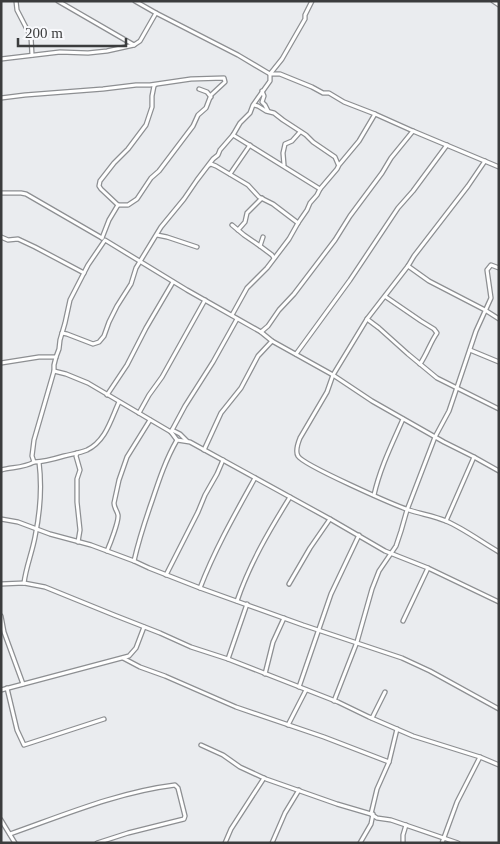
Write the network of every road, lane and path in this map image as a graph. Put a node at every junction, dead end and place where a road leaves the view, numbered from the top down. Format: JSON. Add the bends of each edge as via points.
{"nodes":[{"id":1,"x":16,"y":1,"type":"edge"},
{"id":2,"x":58,"y":1,"type":"edge"},
{"id":3,"x":135,"y":1,"type":"edge"},
{"id":4,"x":312,"y":1,"type":"edge"},
{"id":5,"x":493,"y":1,"type":"edge"},
{"id":6,"x":499,"y":5,"type":"edge"},
{"id":7,"x":156,"y":13,"type":"junction"},
{"id":8,"x":134,"y":46,"type":"junction"},
{"id":9,"x":32,"y":55,"type":"junction"},
{"id":10,"x":1,"y":59,"type":"edge"},
{"id":11,"x":270,"y":74,"type":"junction"},
{"id":12,"x":156,"y":84,"type":"junction"},
{"id":13,"x":199,"y":89,"type":"dead end"},
{"id":14,"x":262,"y":91,"type":"junction"},
{"id":15,"x":211,"y":97,"type":"junction"},
{"id":16,"x":1,"y":98,"type":"edge"},
{"id":17,"x":253,"y":105,"type":"junction"},
{"id":18,"x":268,"y":112,"type":"junction"},
{"id":19,"x":375,"y":114,"type":"junction"},
{"id":20,"x":413,"y":131,"type":"junction"},
{"id":21,"x":300,"y":132,"type":"junction"},
{"id":22,"x":233,"y":135,"type":"junction"},
{"id":23,"x":250,"y":145,"type":"junction"},
{"id":24,"x":447,"y":145,"type":"junction"},
{"id":25,"x":485,"y":161,"type":"junction"},
{"id":26,"x":208,"y":165,"type":"junction"},
{"id":27,"x":339,"y":165,"type":"junction"},
{"id":28,"x":285,"y":167,"type":"junction"},
{"id":29,"x":498,"y":167,"type":"edge"},
{"id":30,"x":230,"y":174,"type":"junction"},
{"id":31,"x":320,"y":189,"type":"junction"},
{"id":32,"x":1,"y":193,"type":"edge"},
{"id":33,"x":262,"y":198,"type":"junction"},
{"id":34,"x":118,"y":205,"type":"junction"},
{"id":35,"x":298,"y":223,"type":"junction"},
{"id":36,"x":232,"y":225,"type":"dead end"},
{"id":37,"x":238,"y":230,"type":"junction"},
{"id":38,"x":156,"y":236,"type":"junction"},
{"id":39,"x":1,"y":237,"type":"edge"},
{"id":40,"x":263,"y":237,"type":"dead end"},
{"id":41,"x":103,"y":239,"type":"junction"},
{"id":42,"x":260,"y":246,"type":"junction"},
{"id":43,"x":197,"y":247,"type":"dead end"},
{"id":44,"x":274,"y":259,"type":"junction"},
{"id":45,"x":141,"y":262,"type":"junction"},
{"id":46,"x":408,"y":266,"type":"junction"},
{"id":47,"x":499,"y":268,"type":"edge"},
{"id":48,"x":84,"y":273,"type":"junction"},
{"id":49,"x":173,"y":282,"type":"junction"},
{"id":50,"x":386,"y":296,"type":"junction"},
{"id":51,"x":205,"y":300,"type":"junction"},
{"id":52,"x":485,"y":310,"type":"junction"},
{"id":53,"x":232,"y":315,"type":"junction"},
{"id":54,"x":237,"y":319,"type":"junction"},
{"id":55,"x":367,"y":319,"type":"junction"},
{"id":56,"x":499,"y":319,"type":"edge"},
{"id":57,"x":261,"y":332,"type":"junction"},
{"id":58,"x":62,"y":333,"type":"junction"},
{"id":59,"x":272,"y":340,"type":"junction"},
{"id":60,"x":470,"y":350,"type":"junction"},
{"id":61,"x":296,"y":354,"type":"junction"},
{"id":62,"x":56,"y":357,"type":"junction"},
{"id":63,"x":499,"y":362,"type":"edge"},
{"id":64,"x":1,"y":363,"type":"edge"},
{"id":65,"x":420,"y":364,"type":"junction"},
{"id":66,"x":54,"y":371,"type":"junction"},
{"id":67,"x":333,"y":375,"type":"junction"},
{"id":68,"x":456,"y":388,"type":"junction"},
{"id":69,"x":107,"y":395,"type":"junction"},
{"id":70,"x":119,"y":402,"type":"junction"},
{"id":71,"x":499,"y":409,"type":"edge"},
{"id":72,"x":139,"y":414,"type":"junction"},
{"id":73,"x":404,"y":419,"type":"junction"},
{"id":74,"x":150,"y":420,"type":"junction"},
{"id":75,"x":171,"y":431,"type":"junction"},
{"id":76,"x":435,"y":437,"type":"junction"},
{"id":77,"x":177,"y":440,"type":"junction"},
{"id":78,"x":187,"y":441,"type":"junction"},
{"id":79,"x":204,"y":450,"type":"junction"},
{"id":80,"x":77,"y":453,"type":"junction"},
{"id":81,"x":474,"y":457,"type":"junction"},
{"id":82,"x":223,"y":460,"type":"junction"},
{"id":83,"x":34,"y":462,"type":"junction"},
{"id":84,"x":39,"y":462,"type":"junction"},
{"id":85,"x":1,"y":470,"type":"edge"},
{"id":86,"x":499,"y":471,"type":"edge"},
{"id":87,"x":255,"y":478,"type":"junction"},
{"id":88,"x":374,"y":495,"type":"junction"},
{"id":89,"x":290,"y":498,"type":"junction"},
{"id":90,"x":407,"y":510,"type":"junction"},
{"id":91,"x":1,"y":519,"type":"edge"},
{"id":92,"x":330,"y":519,"type":"junction"},
{"id":93,"x":446,"y":521,"type":"junction"},
{"id":94,"x":37,"y":528,"type":"junction"},
{"id":95,"x":359,"y":535,"type":"junction"},
{"id":96,"x":78,"y":542,"type":"junction"},
{"id":97,"x":107,"y":552,"type":"junction"},
{"id":98,"x":499,"y":552,"type":"edge"},
{"id":99,"x":390,"y":553,"type":"junction"},
{"id":100,"x":134,"y":560,"type":"junction"},
{"id":101,"x":428,"y":568,"type":"junction"},
{"id":102,"x":166,"y":575,"type":"junction"},
{"id":103,"x":24,"y":583,"type":"junction"},
{"id":104,"x":1,"y":584,"type":"edge"},
{"id":105,"x":289,"y":584,"type":"dead end"},
{"id":106,"x":200,"y":588,"type":"junction"},
{"id":107,"x":237,"y":601,"type":"junction"},
{"id":108,"x":499,"y":602,"type":"edge"},
{"id":109,"x":246,"y":604,"type":"junction"},
{"id":110,"x":1,"y":616,"type":"edge"},
{"id":111,"x":284,"y":618,"type":"junction"},
{"id":112,"x":403,"y":621,"type":"dead end"},
{"id":113,"x":144,"y":626,"type":"junction"},
{"id":114,"x":318,"y":630,"type":"junction"},
{"id":115,"x":357,"y":642,"type":"junction"},
{"id":116,"x":124,"y":658,"type":"junction"},
{"id":117,"x":228,"y":658,"type":"junction"},
{"id":118,"x":265,"y":674,"type":"junction"},
{"id":119,"x":23,"y":684,"type":"junction"},
{"id":120,"x":299,"y":687,"type":"junction"},
{"id":121,"x":7,"y":688,"type":"junction"},
{"id":122,"x":1,"y":690,"type":"edge"},
{"id":123,"x":306,"y":690,"type":"junction"},
{"id":124,"x":385,"y":692,"type":"dead end"},
{"id":125,"x":334,"y":701,"type":"junction"},
{"id":126,"x":499,"y":709,"type":"edge"},
{"id":127,"x":372,"y":718,"type":"junction"},
{"id":128,"x":104,"y":719,"type":"dead end"},
{"id":129,"x":288,"y":725,"type":"junction"},
{"id":130,"x":397,"y":729,"type":"junction"},
{"id":131,"x":201,"y":745,"type":"dead end"},
{"id":132,"x":480,"y":757,"type":"junction"},
{"id":133,"x":388,"y":762,"type":"junction"},
{"id":134,"x":499,"y":765,"type":"edge"},
{"id":135,"x":264,"y":778,"type":"junction"},
{"id":136,"x":299,"y":790,"type":"junction"},
{"id":137,"x":372,"y":814,"type":"junction"},
{"id":138,"x":1,"y":820,"type":"edge"},
{"id":139,"x":406,"y":826,"type":"junction"},
{"id":140,"x":10,"y":834,"type":"junction"},
{"id":141,"x":444,"y":838,"type":"junction"},
{"id":142,"x":15,"y":843,"type":"edge"},
{"id":143,"x":97,"y":843,"type":"edge"},
{"id":144,"x":225,"y":843,"type":"edge"},
{"id":145,"x":272,"y":843,"type":"edge"},
{"id":146,"x":360,"y":843,"type":"edge"},
{"id":147,"x":403,"y":843,"type":"edge"},
{"id":148,"x":442,"y":843,"type":"edge"},
{"id":149,"x":458,"y":843,"type":"edge"}],
"edges":[{"from":1,"to":9,"type":"street","via":[[30,36]]},
{"from":2,"to":8,"type":"street"},
{"from":3,"to":7,"type":"street"},
{"from":4,"to":11,"type":"street","via":[[306,19]]},
{"from":5,"to":6,"type":"street"},
{"from":7,"to":8,"type":"street"},
{"from":7,"to":11,"type":"street"},
{"from":8,"to":9,"type":"street","via":[[88,53]]},
{"from":9,"to":10,"type":"street"},
{"from":11,"to":14,"type":"street","via":[[270,81]]},
{"from":11,"to":19,"type":"street","via":[[280,74]]},
{"from":12,"to":15,"type":"street","via":[[224,78],[225,82]]},
{"from":12,"to":16,"type":"street"},
{"from":12,"to":34,"type":"street","via":[[146,125],[99,184]]},
{"from":13,"to":15,"type":"street"},
{"from":14,"to":17,"type":"street"},
{"from":14,"to":18,"type":"street","via":[[262,102]]},
{"from":15,"to":34,"type":"street","via":[[193,126],[136,199],[128,205]]},
{"from":17,"to":18,"type":"street"},
{"from":17,"to":22,"type":"street"},
{"from":18,"to":21,"type":"street"},
{"from":19,"to":20,"type":"street"},
{"from":19,"to":27,"type":"street"},
{"from":20,"to":24,"type":"street"},
{"from":20,"to":57,"type":"street","via":[[322,257]]},
{"from":21,"to":27,"type":"street","via":[[335,157]]},
{"from":21,"to":28,"type":"street","via":[[285,144]]},
{"from":22,"to":23,"type":"street"},
{"from":22,"to":26,"type":"street"},
{"from":23,"to":28,"type":"street"},
{"from":23,"to":30,"type":"street"},
{"from":24,"to":25,"type":"street"},
{"from":24,"to":61,"type":"street","via":[[398,208]]},
{"from":25,"to":29,"type":"street"},
{"from":25,"to":46,"type":"street"},
{"from":26,"to":30,"type":"street"},
{"from":26,"to":38,"type":"street"},
{"from":27,"to":31,"type":"street"},
{"from":28,"to":31,"type":"street"},
{"from":30,"to":33,"type":"street"},
{"from":31,"to":35,"type":"street"},
{"from":32,"to":41,"type":"street","via":[[26,194]]},
{"from":33,"to":35,"type":"street"},
{"from":33,"to":37,"type":"street","via":[[247,213]]},
{"from":34,"to":41,"type":"street"},
{"from":35,"to":44,"type":"street"},
{"from":36,"to":37,"type":"street"},
{"from":37,"to":42,"type":"street"},
{"from":38,"to":43,"type":"street"},
{"from":38,"to":45,"type":"street"},
{"from":39,"to":48,"type":"street","via":[[35,246]]},
{"from":40,"to":42,"type":"street"},
{"from":41,"to":45,"type":"street"},
{"from":41,"to":48,"type":"street"},
{"from":42,"to":44,"type":"street"},
{"from":44,"to":53,"type":"street","via":[[247,288]]},
{"from":45,"to":49,"type":"street"},
{"from":45,"to":58,"type":"street","via":[[99,342],[93,344]]},
{"from":46,"to":50,"type":"street"},
{"from":46,"to":52,"type":"street"},
{"from":47,"to":52,"type":"street","via":[[491,265],[487,270],[490,298]]},
{"from":48,"to":58,"type":"street","via":[[70,300]]},
{"from":49,"to":51,"type":"street"},
{"from":49,"to":69,"type":"street"},
{"from":50,"to":55,"type":"street"},
{"from":50,"to":65,"type":"street","via":[[438,333]]},
{"from":51,"to":53,"type":"street"},
{"from":51,"to":72,"type":"street"},
{"from":52,"to":56,"type":"street"},
{"from":52,"to":60,"type":"street"},
{"from":53,"to":54,"type":"street"},
{"from":54,"to":57,"type":"street"},
{"from":54,"to":75,"type":"street"},
{"from":55,"to":65,"type":"street"},
{"from":55,"to":67,"type":"street"},
{"from":57,"to":59,"type":"street"},
{"from":58,"to":62,"type":"street"},
{"from":59,"to":61,"type":"street"},
{"from":59,"to":79,"type":"street","via":[[221,413]]},
{"from":60,"to":63,"type":"street"},
{"from":60,"to":68,"type":"street"},
{"from":61,"to":67,"type":"street"},
{"from":62,"to":64,"type":"street"},
{"from":62,"to":66,"type":"street"},
{"from":65,"to":68,"type":"street"},
{"from":66,"to":69,"type":"street","via":[[88,383]]},
{"from":66,"to":83,"type":"street","via":[[34,440]]},
{"from":67,"to":73,"type":"street"},
{"from":67,"to":88,"type":"street","via":[[328,392],[300,438],[297,456]]},
{"from":68,"to":71,"type":"street"},
{"from":68,"to":76,"type":"street"},
{"from":69,"to":70,"type":"street"},
{"from":70,"to":72,"type":"street"},
{"from":70,"to":80,"type":"street","via":[[103,436],[90,449]]},
{"from":72,"to":74,"type":"street"},
{"from":73,"to":76,"type":"street"},
{"from":73,"to":88,"type":"street"},
{"from":74,"to":75,"type":"street"},
{"from":74,"to":97,"type":"street","via":[[127,457],[114,503],[118,519]]},
{"from":75,"to":77,"type":"street"},
{"from":75,"to":78,"type":"street"},
{"from":76,"to":81,"type":"street"},
{"from":76,"to":90,"type":"street"},
{"from":77,"to":78,"type":"street"},
{"from":77,"to":100,"type":"street","via":[[167,458],[141,530]]},
{"from":78,"to":79,"type":"street"},
{"from":79,"to":82,"type":"street"},
{"from":80,"to":84,"type":"street"},
{"from":80,"to":96,"type":"street","via":[[80,470],[77,479]]},
{"from":81,"to":86,"type":"street"},
{"from":81,"to":93,"type":"street"},
{"from":82,"to":87,"type":"street"},
{"from":82,"to":102,"type":"street"},
{"from":83,"to":84,"type":"street"},
{"from":83,"to":85,"type":"street"},
{"from":84,"to":94,"type":"street"},
{"from":87,"to":89,"type":"street"},
{"from":87,"to":106,"type":"street","via":[[230,522]]},
{"from":88,"to":90,"type":"street"},
{"from":89,"to":92,"type":"street"},
{"from":89,"to":107,"type":"street","via":[[258,552]]},
{"from":90,"to":93,"type":"street"},
{"from":90,"to":99,"type":"street","via":[[402,531]]},
{"from":91,"to":94,"type":"street"},
{"from":92,"to":95,"type":"street"},
{"from":92,"to":105,"type":"street"},
{"from":93,"to":98,"type":"street"},
{"from":94,"to":96,"type":"street"},
{"from":94,"to":103,"type":"street"},
{"from":95,"to":99,"type":"street"},
{"from":95,"to":114,"type":"street"},
{"from":96,"to":97,"type":"street"},
{"from":97,"to":100,"type":"street"},
{"from":99,"to":101,"type":"street"},
{"from":99,"to":115,"type":"street","via":[[372,589]]},
{"from":100,"to":102,"type":"street"},
{"from":101,"to":108,"type":"street"},
{"from":101,"to":112,"type":"street"},
{"from":102,"to":106,"type":"street"},
{"from":103,"to":104,"type":"street"},
{"from":103,"to":113,"type":"street","via":[[45,587]]},
{"from":106,"to":107,"type":"street"},
{"from":107,"to":109,"type":"street"},
{"from":109,"to":111,"type":"street"},
{"from":109,"to":117,"type":"street"},
{"from":110,"to":119,"type":"street"},
{"from":111,"to":114,"type":"street"},
{"from":111,"to":118,"type":"street","via":[[273,642]]},
{"from":113,"to":116,"type":"street","via":[[133,652]]},
{"from":113,"to":117,"type":"street","via":[[191,647]]},
{"from":114,"to":115,"type":"street"},
{"from":114,"to":120,"type":"street"},
{"from":115,"to":125,"type":"street"},
{"from":115,"to":126,"type":"street","via":[[416,665]]},
{"from":116,"to":119,"type":"street"},
{"from":116,"to":129,"type":"street","via":[[236,707]]},
{"from":117,"to":118,"type":"street"},
{"from":118,"to":120,"type":"street"},
{"from":119,"to":121,"type":"street"},
{"from":120,"to":123,"type":"street"},
{"from":121,"to":122,"type":"street"},
{"from":121,"to":128,"type":"street","via":[[17,730],[24,744]]},
{"from":123,"to":125,"type":"street"},
{"from":123,"to":129,"type":"street"},
{"from":124,"to":127,"type":"street"},
{"from":125,"to":127,"type":"street"},
{"from":127,"to":130,"type":"street"},
{"from":129,"to":133,"type":"street"},
{"from":130,"to":132,"type":"street"},
{"from":130,"to":133,"type":"street"},
{"from":131,"to":135,"type":"street"},
{"from":132,"to":134,"type":"street"},
{"from":132,"to":141,"type":"street","via":[[457,802]]},
{"from":133,"to":137,"type":"street"},
{"from":135,"to":136,"type":"street"},
{"from":135,"to":144,"type":"street"},
{"from":136,"to":137,"type":"street"},
{"from":136,"to":145,"type":"street"},
{"from":137,"to":139,"type":"street"},
{"from":137,"to":146,"type":"street","via":[[371,824]]},
{"from":138,"to":140,"type":"street"},
{"from":139,"to":141,"type":"street"},
{"from":139,"to":147,"type":"street"},
{"from":140,"to":142,"type":"street"},
{"from":140,"to":143,"type":"street","via":[[120,796],[158,787],[175,785],[178,788],[184,819]]},
{"from":141,"to":148,"type":"street"},
{"from":141,"to":149,"type":"street"}]}
